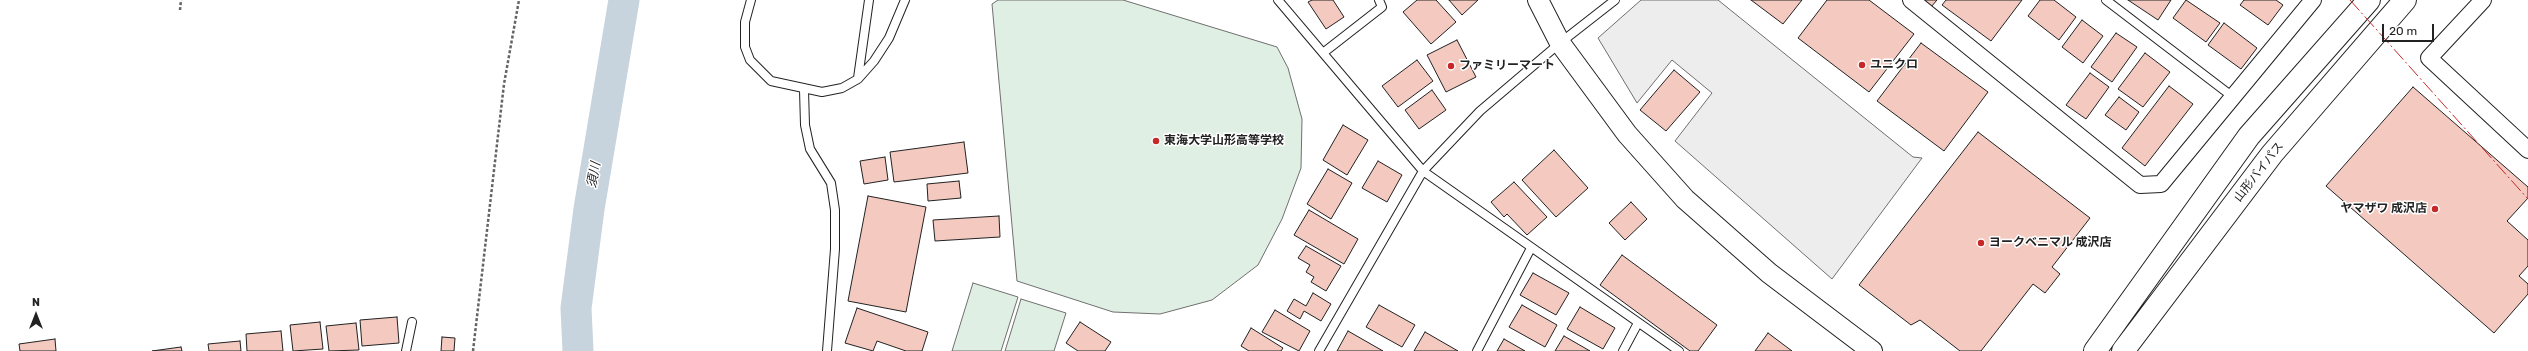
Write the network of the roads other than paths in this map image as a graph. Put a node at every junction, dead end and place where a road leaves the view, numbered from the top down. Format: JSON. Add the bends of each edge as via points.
{"nodes":[{"id":1,"x":752,"y":0,"type":"edge"},
{"id":2,"x":869,"y":0,"type":"edge"},
{"id":3,"x":905,"y":0,"type":"edge"},
{"id":4,"x":1278,"y":0,"type":"edge"},
{"id":5,"x":1379,"y":0,"type":"edge"},
{"id":6,"x":1538,"y":0,"type":"edge"},
{"id":7,"x":1615,"y":0,"type":"edge"},
{"id":8,"x":1911,"y":0,"type":"edge"},
{"id":9,"x":2106,"y":0,"type":"edge"},
{"id":10,"x":2312,"y":0,"type":"edge"},
{"id":11,"x":2369,"y":0,"type":"edge"},
{"id":12,"x":2406,"y":0,"type":"edge"},
{"id":13,"x":2483,"y":0,"type":"edge"},
{"id":14,"x":1560,"y":43,"type":"junction"},
{"id":15,"x":1324,"y":54,"type":"junction"},
{"id":16,"x":858,"y":79,"type":"junction"},
{"id":17,"x":804,"y":90,"type":"junction"},
{"id":18,"x":2233,"y":96,"type":"junction"},
{"id":19,"x":2528,"y":150,"type":"edge"},
{"id":20,"x":1423,"y":170,"type":"junction"},
{"id":21,"x":1531,"y":248,"type":"junction"},
{"id":22,"x":412,"y":322,"type":"dead end"},
{"id":23,"x":1638,"y":323,"type":"junction"},
{"id":24,"x":406,"y":351,"type":"edge"},
{"id":25,"x":827,"y":351,"type":"edge"},
{"id":26,"x":1319,"y":351,"type":"edge"},
{"id":27,"x":1477,"y":351,"type":"edge"},
{"id":28,"x":1624,"y":351,"type":"edge"},
{"id":29,"x":1679,"y":351,"type":"edge"},
{"id":30,"x":1872,"y":351,"type":"edge"},
{"id":31,"x":2095,"y":351,"type":"edge"},
{"id":32,"x":2123,"y":351,"type":"edge"}],
"edges":[{"from":1,"to":17,"type":"lane","via":[[745,22],[745,47],[750,60],[762,75],[771,81]]},
{"from":2,"to":16,"type":"lane"},
{"from":3,"to":16,"type":"lane","via":[[889,38]]},
{"from":4,"to":15,"type":"lane"},
{"from":5,"to":15,"type":"lane","via":[[1382,8]]},
{"from":6,"to":14,"type":"street"},
{"from":7,"to":14,"type":"lane"},
{"from":8,"to":18,"type":"street","via":[[2140,185],[2162,184]]},
{"from":9,"to":18,"type":"lane"},
{"from":10,"to":18,"type":"street"},
{"from":11,"to":31,"type":"highway","via":[[2249,136]]},
{"from":12,"to":32,"type":"highway","name":"山形バイパス","via":[[2272,154]]},
{"from":13,"to":19,"type":"street","via":[[2429,58]]},
{"from":14,"to":20,"type":"lane","via":[[1480,111]]},
{"from":14,"to":30,"type":"street","via":[[1627,134],[1685,199],[1769,273]]},
{"from":15,"to":20,"type":"lane"},
{"from":16,"to":17,"type":"lane","via":[[842,88],[822,92]]},
{"from":17,"to":25,"type":"lane","via":[[805,125],[810,149],[830,183],[835,210],[835,250]]},
{"from":20,"to":21,"type":"lane"},
{"from":20,"to":26,"type":"lane"},
{"from":21,"to":23,"type":"lane"},
{"from":21,"to":27,"type":"lane"},
{"from":22,"to":24,"type":"lane"},
{"from":23,"to":28,"type":"lane"},
{"from":23,"to":29,"type":"lane"}]}
